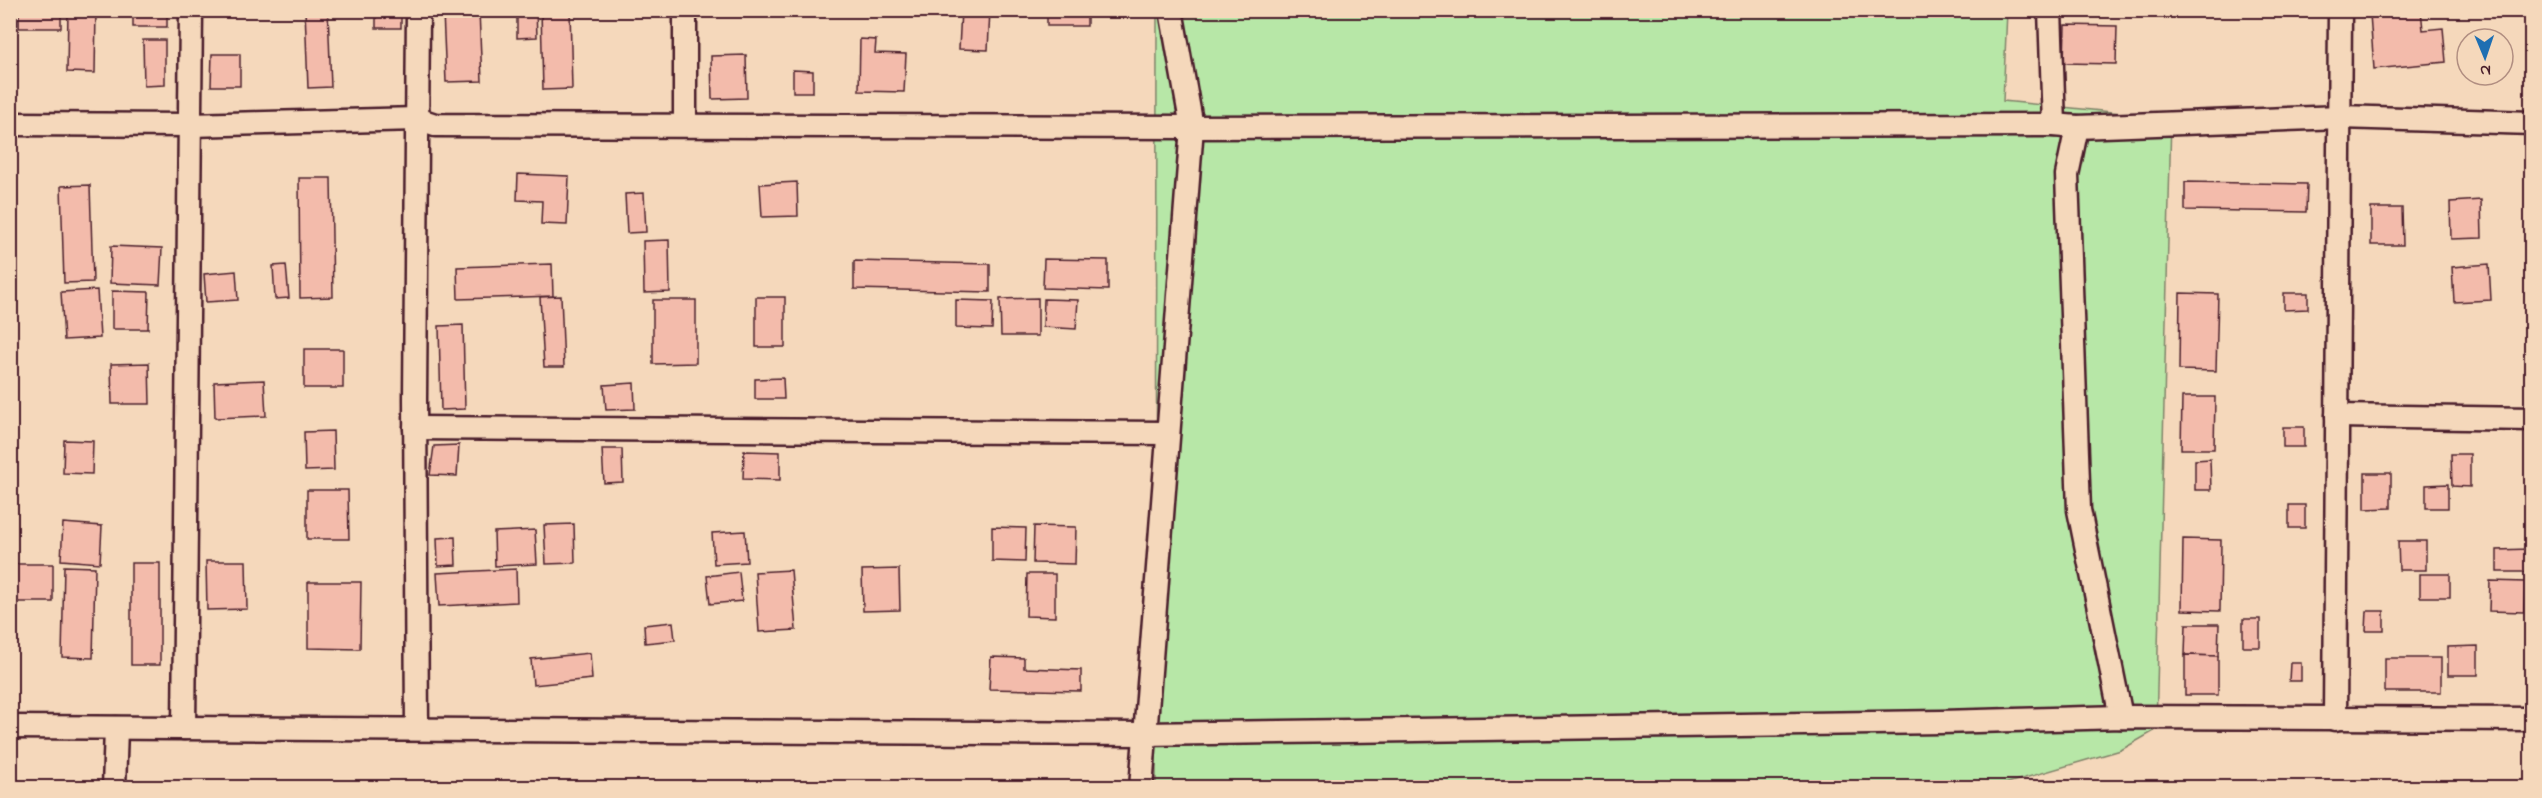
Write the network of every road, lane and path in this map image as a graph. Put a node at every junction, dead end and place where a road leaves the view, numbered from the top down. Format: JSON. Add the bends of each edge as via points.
{"nodes":[{"id":1,"x":191,"y":10,"type":"edge"},
{"id":2,"x":418,"y":10,"type":"edge"},
{"id":3,"x":685,"y":10,"type":"edge"},
{"id":4,"x":1171,"y":10,"type":"edge"},
{"id":5,"x":2050,"y":10,"type":"edge"},
{"id":6,"x":2340,"y":10,"type":"edge"},
{"id":7,"x":2341,"y":117,"type":"junction"},
{"id":8,"x":417,"y":119,"type":"junction"},
{"id":9,"x":2532,"y":123,"type":"edge"},
{"id":10,"x":10,"y":124,"type":"edge"},
{"id":11,"x":190,"y":124,"type":"junction"},
{"id":12,"x":685,"y":125,"type":"junction"},
{"id":13,"x":2054,"y":125,"type":"junction"},
{"id":14,"x":1192,"y":127,"type":"junction"},
{"id":15,"x":2077,"y":127,"type":"junction"},
{"id":16,"x":2337,"y":416,"type":"junction"},
{"id":17,"x":2532,"y":419,"type":"edge"},
{"id":18,"x":415,"y":428,"type":"junction"},
{"id":19,"x":1167,"y":433,"type":"junction"},
{"id":20,"x":2121,"y":717,"type":"junction"},
{"id":21,"x":2335,"y":719,"type":"junction"},
{"id":22,"x":2532,"y":719,"type":"edge"},
{"id":23,"x":116,"y":728,"type":"junction"},
{"id":24,"x":184,"y":728,"type":"junction"},
{"id":25,"x":417,"y":729,"type":"junction"},
{"id":26,"x":15,"y":731,"type":"edge"},
{"id":27,"x":1144,"y":734,"type":"junction"},
{"id":28,"x":114,"y":788,"type":"edge"},
{"id":29,"x":1141,"y":788,"type":"edge"}],
"edges":[{"from":1,"to":11,"type":"street"},
{"from":2,"to":8,"type":"street"},
{"from":3,"to":12,"type":"street"},
{"from":4,"to":14,"type":"street"},
{"from":5,"to":13,"type":"street"},
{"from":6,"to":7,"type":"street"},
{"from":7,"to":9,"type":"street"},
{"from":7,"to":15,"type":"street"},
{"from":7,"to":16,"type":"street"},
{"from":8,"to":11,"type":"street"},
{"from":8,"to":12,"type":"street","via":[[435,125]]},
{"from":8,"to":18,"type":"street"},
{"from":10,"to":11,"type":"street"},
{"from":11,"to":24,"type":"street"},
{"from":12,"to":14,"type":"street"},
{"from":13,"to":14,"type":"street"},
{"from":13,"to":15,"type":"street"},
{"from":14,"to":19,"type":"street"},
{"from":15,"to":20,"type":"street","via":[[2067,175],[2079,510]]},
{"from":16,"to":17,"type":"street"},
{"from":16,"to":21,"type":"street"},
{"from":18,"to":19,"type":"street"},
{"from":18,"to":25,"type":"street"},
{"from":19,"to":27,"type":"street"},
{"from":20,"to":21,"type":"street"},
{"from":20,"to":27,"type":"street"},
{"from":21,"to":22,"type":"street"},
{"from":23,"to":24,"type":"street"},
{"from":23,"to":26,"type":"street"},
{"from":23,"to":28,"type":"street"},
{"from":24,"to":25,"type":"street"},
{"from":25,"to":27,"type":"street"},
{"from":27,"to":29,"type":"street"}]}
